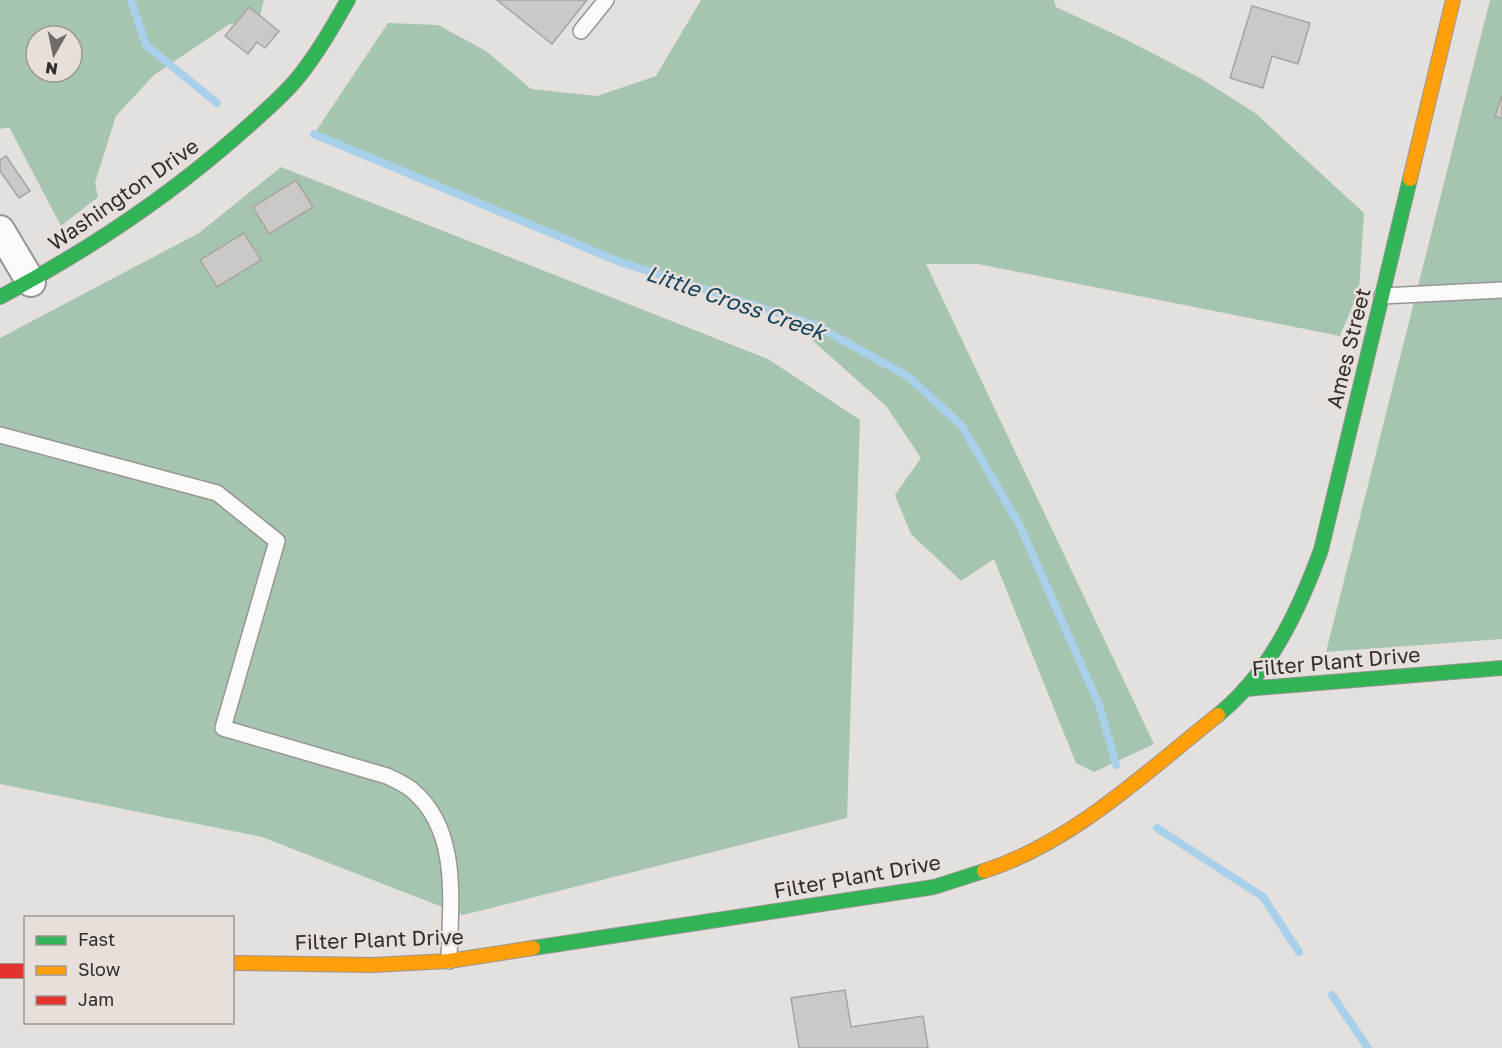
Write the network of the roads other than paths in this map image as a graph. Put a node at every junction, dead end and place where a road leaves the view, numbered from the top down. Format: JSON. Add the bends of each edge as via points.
{"nodes":[{"id":1,"x":348,"y":0,"type":"edge"},
{"id":2,"x":606,"y":0,"type":"edge"},
{"id":3,"x":1453,"y":0,"type":"edge"},
{"id":4,"x":581,"y":31,"type":"dead end"},
{"id":5,"x":0,"y":230,"type":"edge"},
{"id":6,"x":30,"y":282,"type":"junction"},
{"id":7,"x":1502,"y":290,"type":"edge"},
{"id":8,"x":1382,"y":296,"type":"junction"},
{"id":9,"x":0,"y":297,"type":"edge"},
{"id":10,"x":0,"y":435,"type":"edge"},
{"id":11,"x":1502,"y":668,"type":"edge"},
{"id":12,"x":1245,"y":689,"type":"junction"},
{"id":13,"x":449,"y":961,"type":"junction"},
{"id":14,"x":234,"y":963,"type":"edge"},
{"id":15,"x":24,"y":971,"type":"edge"},
{"id":16,"x":0,"y":972,"type":"edge"}],
"edges":[{"from":1,"to":6,"type":"street","name":"Washington Drive","via":[[320,49],[287,91],[216,156],[156,203]]},
{"from":2,"to":4,"type":"lane"},
{"from":3,"to":8,"type":"street","name":"Ames Street"},
{"from":5,"to":6,"type":"street"},
{"from":6,"to":9,"type":"street","name":"Washington Drive"},
{"from":7,"to":8,"type":"lane"},
{"from":8,"to":12,"type":"street","name":"Ames Street","via":[[1321,550],[1302,601],[1274,651]]},
{"from":10,"to":13,"type":"lane","via":[[217,493],[277,541],[223,728],[387,776],[411,788],[427,806],[448,854]]},
{"from":11,"to":12,"type":"street","name":"Filter Plant Drive"},
{"from":12,"to":13,"type":"street","name":"Filter Plant Drive","via":[[1234,702],[1092,815],[1006,864],[934,887]]},
{"from":13,"to":14,"type":"street","name":"Filter Plant Drive","via":[[373,965]]},
{"from":15,"to":16,"type":"street"}]}
